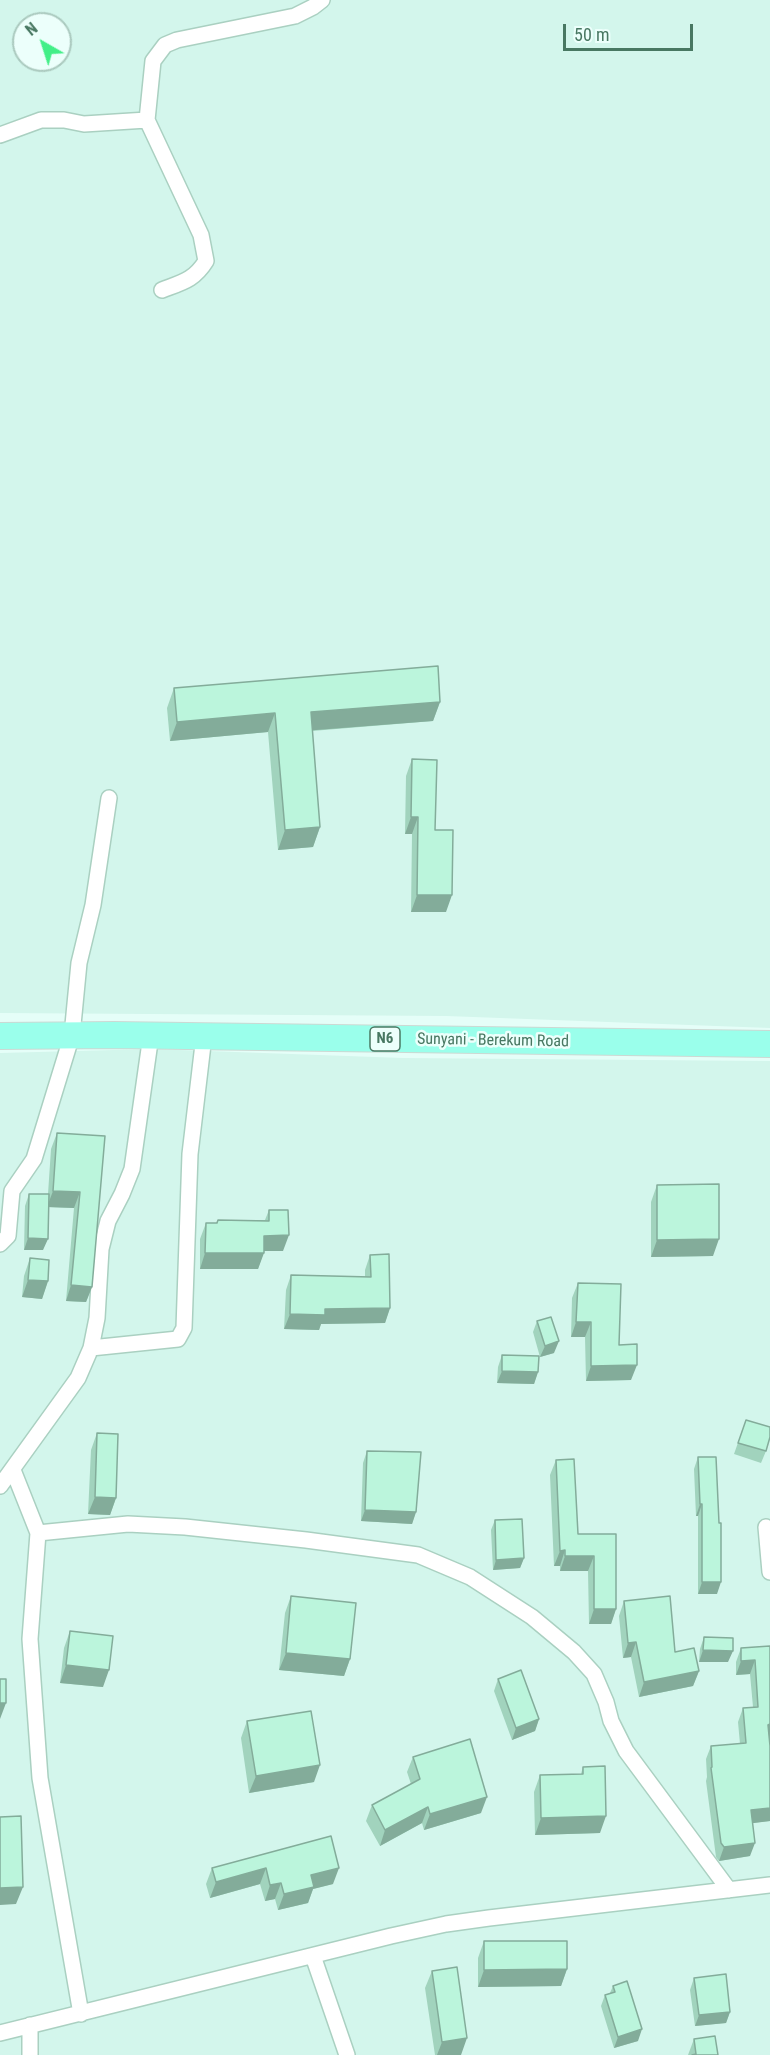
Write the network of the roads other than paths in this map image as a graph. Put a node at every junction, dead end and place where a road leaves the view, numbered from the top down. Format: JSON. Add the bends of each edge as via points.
{"nodes":[{"id":1,"x":322,"y":0,"type":"edge"},
{"id":2,"x":147,"y":120,"type":"junction"},
{"id":3,"x":0,"y":135,"type":"edge"},
{"id":4,"x":162,"y":290,"type":"dead end"},
{"id":5,"x":109,"y":798,"type":"dead end"},
{"id":6,"x":72,"y":1035,"type":"junction"},
{"id":7,"x":151,"y":1035,"type":"junction"},
{"id":8,"x":0,"y":1036,"type":"edge"},
{"id":9,"x":204,"y":1036,"type":"junction"},
{"id":10,"x":770,"y":1044,"type":"edge"},
{"id":11,"x":0,"y":1244,"type":"edge"},
{"id":12,"x":91,"y":1348,"type":"junction"},
{"id":13,"x":13,"y":1470,"type":"junction"},
{"id":14,"x":0,"y":1486,"type":"edge"},
{"id":15,"x":766,"y":1527,"type":"dead end"},
{"id":16,"x":38,"y":1533,"type":"junction"},
{"id":17,"x":770,"y":1572,"type":"edge"},
{"id":18,"x":770,"y":1885,"type":"edge"},
{"id":19,"x":729,"y":1890,"type":"junction"},
{"id":20,"x":313,"y":1956,"type":"junction"},
{"id":21,"x":81,"y":2014,"type":"junction"},
{"id":22,"x":30,"y":2025,"type":"junction"},
{"id":23,"x":0,"y":2033,"type":"edge"},
{"id":24,"x":30,"y":2055,"type":"edge"},
{"id":25,"x":347,"y":2055,"type":"edge"}],
"edges":[{"from":1,"to":2,"type":"street","via":[[295,16],[165,45],[153,61]]},
{"from":2,"to":3,"type":"street","via":[[84,124],[41,120]]},
{"from":2,"to":4,"type":"street","via":[[201,235],[206,261],[189,280]]},
{"from":5,"to":6,"type":"street","via":[[93,905],[79,963]]},
{"from":6,"to":7,"type":"main road","name":"Sunyani - Berekum Road","number":"N6"},
{"from":6,"to":8,"type":"main road","name":"Sunyani - Berekum Road","number":"N6"},
{"from":6,"to":11,"type":"street","via":[[34,1159],[12,1191],[8,1236]]},
{"from":7,"to":9,"type":"main road","name":"Sunyani - Berekum Road","number":"N6"},
{"from":7,"to":12,"type":"street","via":[[132,1169],[108,1221],[101,1249]]},
{"from":9,"to":10,"type":"main road","name":"Sunyani - Berekum Road","number":"N6"},
{"from":9,"to":12,"type":"street","via":[[190,1154],[184,1328],[178,1339]]},
{"from":12,"to":13,"type":"street","via":[[78,1378]]},
{"from":13,"to":14,"type":"street"},
{"from":13,"to":16,"type":"street"},
{"from":15,"to":17,"type":"street"},
{"from":16,"to":19,"type":"street","via":[[128,1524],[185,1527],[418,1555],[470,1577],[532,1617],[594,1674],[626,1751]]},
{"from":16,"to":21,"type":"street","via":[[30,1639],[40,1778]]},
{"from":18,"to":19,"type":"street"},
{"from":19,"to":20,"type":"street","via":[[446,1924]]},
{"from":20,"to":21,"type":"street"},
{"from":20,"to":25,"type":"street"},
{"from":21,"to":22,"type":"street"},
{"from":22,"to":23,"type":"street"},
{"from":22,"to":24,"type":"street"}]}
